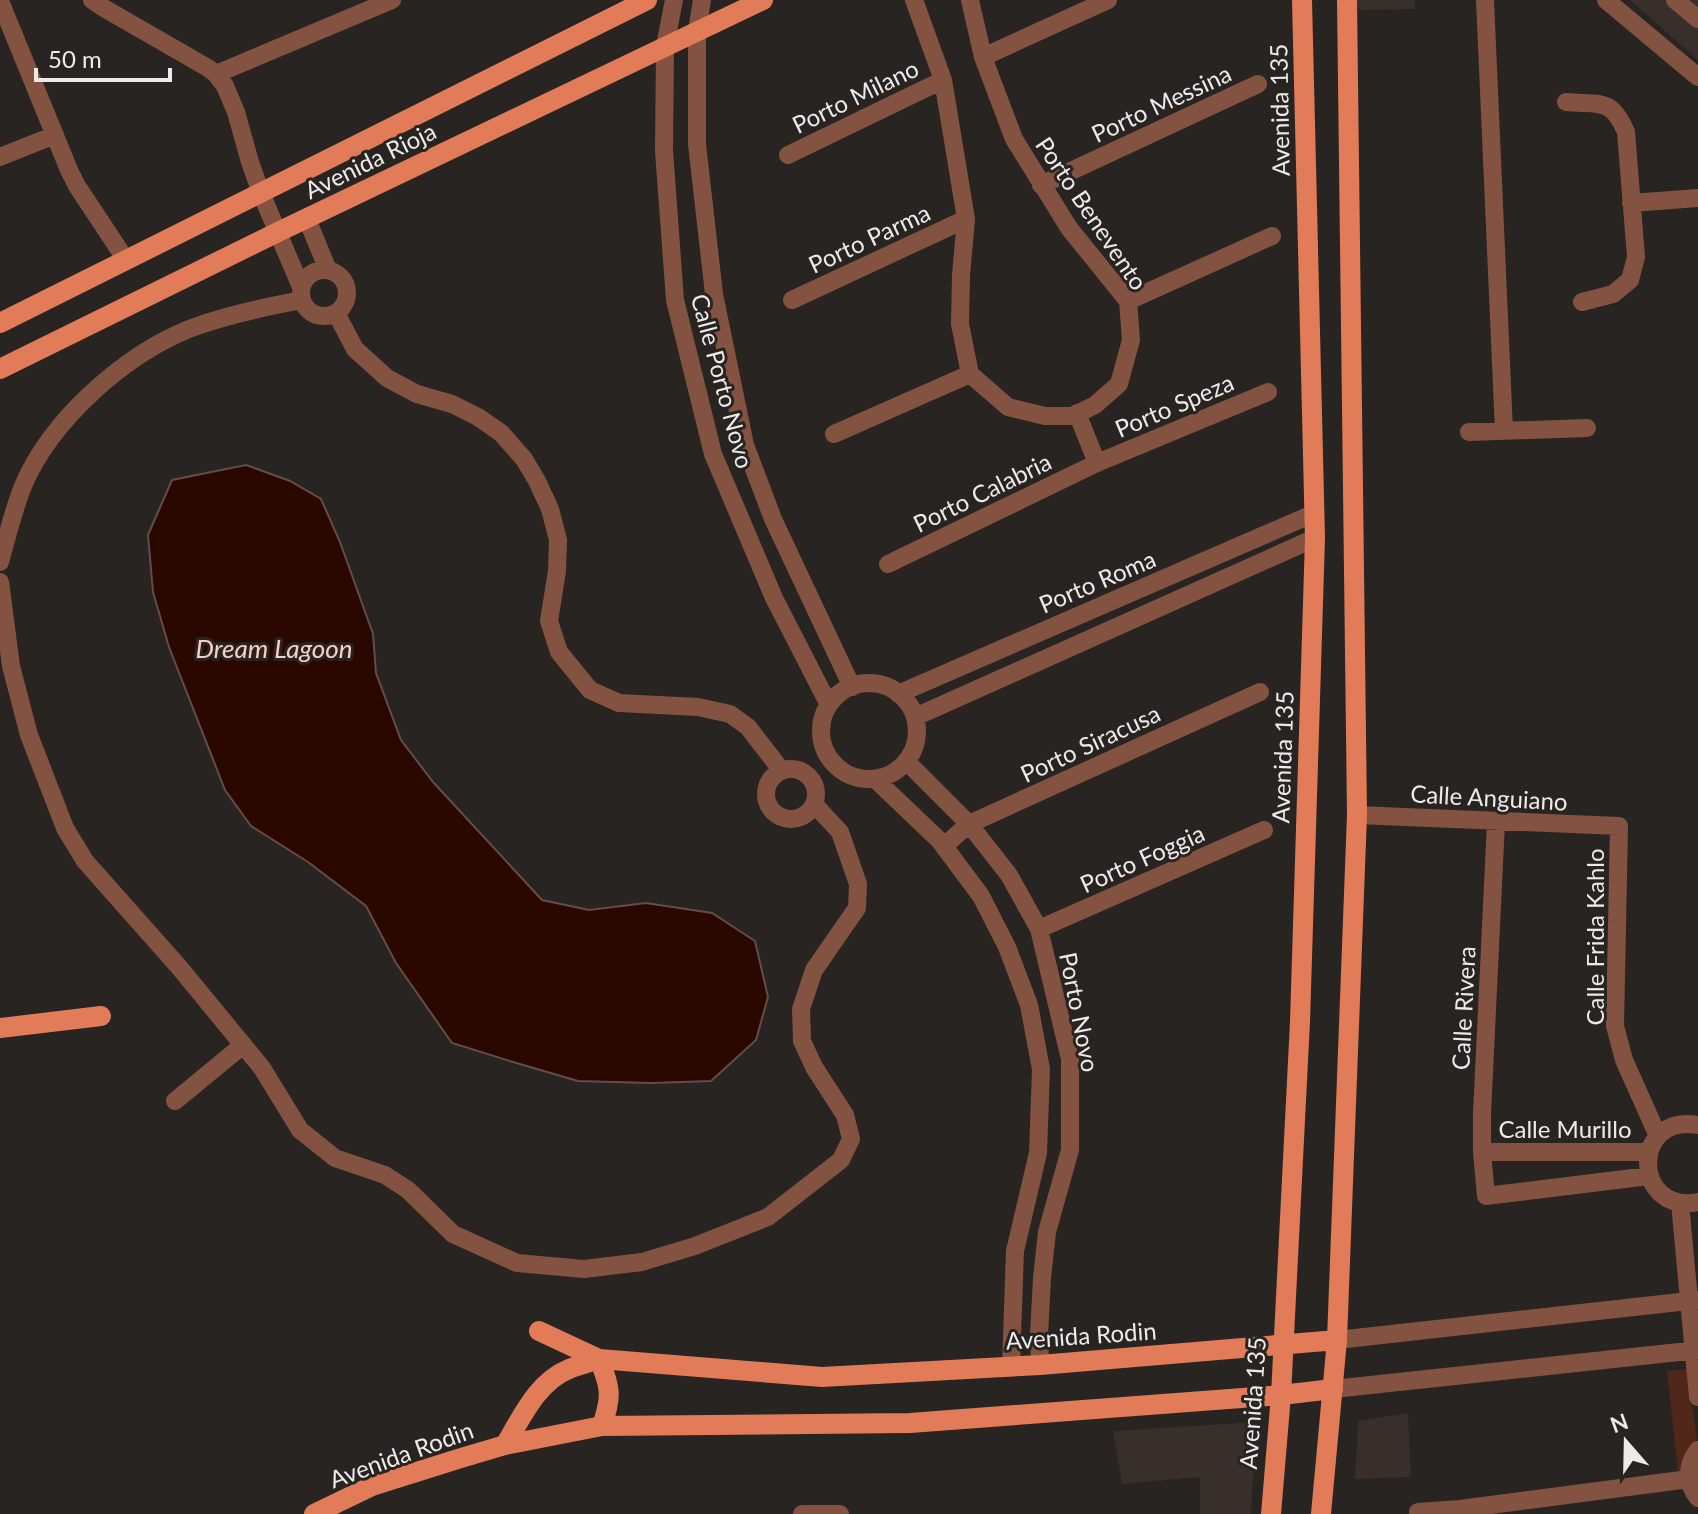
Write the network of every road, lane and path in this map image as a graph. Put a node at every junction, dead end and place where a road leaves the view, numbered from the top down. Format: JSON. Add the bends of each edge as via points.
{"nodes":[{"id":1,"x":92,"y":0,"type":"edge"},
{"id":2,"x":392,"y":0,"type":"edge"},
{"id":3,"x":647,"y":0,"type":"edge"},
{"id":4,"x":674,"y":0,"type":"edge"},
{"id":5,"x":702,"y":0,"type":"edge"},
{"id":6,"x":763,"y":0,"type":"edge"},
{"id":7,"x":914,"y":0,"type":"edge"},
{"id":8,"x":970,"y":0,"type":"edge"},
{"id":9,"x":1108,"y":0,"type":"edge"},
{"id":10,"x":1302,"y":0,"type":"edge"},
{"id":11,"x":1347,"y":0,"type":"edge"},
{"id":12,"x":1485,"y":0,"type":"edge"},
{"id":13,"x":1606,"y":0,"type":"edge"},
{"id":14,"x":1675,"y":0,"type":"edge"},
{"id":15,"x":1,"y":4,"type":"edge"},
{"id":16,"x":1698,"y":19,"type":"edge"},
{"id":17,"x":697,"y":31,"type":"junction"},
{"id":18,"x":665,"y":46,"type":"junction"},
{"id":19,"x":983,"y":57,"type":"junction"},
{"id":20,"x":216,"y":74,"type":"junction"},
{"id":21,"x":1698,"y":77,"type":"edge"},
{"id":22,"x":943,"y":80,"type":"junction"},
{"id":23,"x":1258,"y":84,"type":"dead end"},
{"id":24,"x":1566,"y":102,"type":"dead end"},
{"id":25,"x":55,"y":135,"type":"junction"},
{"id":26,"x":788,"y":155,"type":"dead end"},
{"id":27,"x":0,"y":157,"type":"edge"},
{"id":28,"x":1041,"y":185,"type":"junction"},
{"id":29,"x":261,"y":193,"type":"junction"},
{"id":30,"x":1698,"y":198,"type":"edge"},
{"id":31,"x":1631,"y":203,"type":"junction"},
{"id":32,"x":307,"y":219,"type":"junction"},
{"id":33,"x":966,"y":219,"type":"junction"},
{"id":34,"x":278,"y":232,"type":"junction"},
{"id":35,"x":1272,"y":236,"type":"dead end"},
{"id":36,"x":126,"y":260,"type":"junction"},
{"id":37,"x":328,"y":270,"type":"junction"},
{"id":38,"x":302,"y":293,"type":"junction"},
{"id":39,"x":792,"y":300,"type":"dead end"},
{"id":40,"x":1128,"y":301,"type":"junction"},
{"id":41,"x":1582,"y":302,"type":"dead end"},
{"id":42,"x":336,"y":313,"type":"junction"},
{"id":43,"x":0,"y":323,"type":"edge"},
{"id":44,"x":0,"y":369,"type":"edge"},
{"id":45,"x":970,"y":374,"type":"junction"},
{"id":46,"x":1268,"y":392,"type":"dead end"},
{"id":47,"x":1077,"y":413,"type":"junction"},
{"id":48,"x":1587,"y":428,"type":"dead end"},
{"id":49,"x":1504,"y":431,"type":"junction"},
{"id":50,"x":1469,"y":432,"type":"dead end"},
{"id":51,"x":834,"y":434,"type":"dead end"},
{"id":52,"x":1097,"y":463,"type":"junction"},
{"id":53,"x":1315,"y":513,"type":"junction"},
{"id":54,"x":1315,"y":538,"type":"junction"},
{"id":55,"x":1254,"y":539,"type":"junction"},
{"id":56,"x":1264,"y":561,"type":"junction"},
{"id":57,"x":0,"y":562,"type":"edge"},
{"id":58,"x":888,"y":564,"type":"dead end"},
{"id":59,"x":0,"y":582,"type":"edge"},
{"id":60,"x":852,"y":687,"type":"junction"},
{"id":61,"x":1260,"y":692,"type":"dead end"},
{"id":62,"x":898,"y":694,"type":"junction"},
{"id":63,"x":829,"y":705,"type":"junction"},
{"id":64,"x":915,"y":717,"type":"junction"},
{"id":65,"x":906,"y":761,"type":"junction"},
{"id":66,"x":782,"y":771,"type":"junction"},
{"id":67,"x":875,"y":779,"type":"junction"},
{"id":68,"x":814,"y":804,"type":"junction"},
{"id":69,"x":1357,"y":815,"type":"junction"},
{"id":70,"x":1496,"y":822,"type":"junction"},
{"id":71,"x":969,"y":824,"type":"junction"},
{"id":72,"x":1619,"y":826,"type":"joint"},
{"id":73,"x":1264,"y":830,"type":"dead end"},
{"id":74,"x":944,"y":846,"type":"junction"},
{"id":75,"x":1039,"y":929,"type":"junction"},
{"id":76,"x":101,"y":1016,"type":"dead end"},
{"id":77,"x":0,"y":1028,"type":"edge"},
{"id":78,"x":243,"y":1045,"type":"junction"},
{"id":79,"x":175,"y":1101,"type":"dead end"},
{"id":80,"x":1698,"y":1125,"type":"edge"},
{"id":81,"x":1658,"y":1136,"type":"junction"},
{"id":82,"x":1482,"y":1152,"type":"junction"},
{"id":83,"x":1648,"y":1152,"type":"junction"},
{"id":84,"x":1649,"y":1176,"type":"junction"},
{"id":85,"x":1486,"y":1196,"type":"joint"},
{"id":86,"x":1689,"y":1202,"type":"edge"},
{"id":87,"x":1694,"y":1300,"type":"edge"},
{"id":88,"x":539,"y":1331,"type":"dead end"},
{"id":89,"x":1337,"y":1340,"type":"junction"},
{"id":90,"x":1282,"y":1345,"type":"junction"},
{"id":91,"x":1696,"y":1350,"type":"edge"},
{"id":92,"x":599,"y":1359,"type":"junction"},
{"id":93,"x":1040,"y":1365,"type":"junction"},
{"id":94,"x":1011,"y":1366,"type":"junction"},
{"id":95,"x":1333,"y":1389,"type":"junction"},
{"id":96,"x":1281,"y":1395,"type":"junction"},
{"id":97,"x":1698,"y":1397,"type":"edge"},
{"id":98,"x":602,"y":1426,"type":"junction"},
{"id":99,"x":505,"y":1445,"type":"junction"},
{"id":100,"x":1698,"y":1450,"type":"edge"},
{"id":101,"x":1689,"y":1479,"type":"junction"},
{"id":102,"x":1698,"y":1498,"type":"edge"},
{"id":103,"x":1418,"y":1512,"type":"edge"},
{"id":104,"x":1459,"y":1512,"type":"edge"},
{"id":105,"x":314,"y":1514,"type":"edge"},
{"id":106,"x":802,"y":1514,"type":"edge"},
{"id":107,"x":840,"y":1514,"type":"edge"},
{"id":108,"x":1271,"y":1514,"type":"edge"},
{"id":109,"x":1321,"y":1514,"type":"edge"}],
"edges":[{"from":1,"to":20,"type":"street"},
{"from":2,"to":20,"type":"street"},
{"from":3,"to":29,"type":"main road","name":"Avenida Rioja"},
{"from":4,"to":18,"type":"street","name":"Calle Porto Novo"},
{"from":5,"to":17,"type":"street","name":"Calle Porto Novo"},
{"from":6,"to":17,"type":"main road","name":"Avenida Rioja"},
{"from":7,"to":22,"type":"street"},
{"from":8,"to":19,"type":"street","name":"Porto Benevento"},
{"from":9,"to":19,"type":"street"},
{"from":10,"to":53,"type":"main road","name":"Avenida 135"},
{"from":11,"to":69,"type":"main road"},
{"from":12,"to":49,"type":"street"},
{"from":13,"to":21,"type":"street"},
{"from":14,"to":16,"type":"street"},
{"from":15,"to":25,"type":"street"},
{"from":17,"to":18,"type":"main road","name":"Avenida Rioja"},
{"from":17,"to":60,"type":"street","name":"Calle Porto Novo","via":[[697,144],[714,294],[745,445],[773,519]]},
{"from":18,"to":32,"type":"main road","name":"Avenida Rioja"},
{"from":18,"to":63,"type":"street","name":"Calle Porto Novo","via":[[664,151],[675,300],[713,454],[774,598]]},
{"from":19,"to":28,"type":"street","name":"Porto Benevento","via":[[1014,139]]},
{"from":20,"to":29,"type":"street","via":[[231,98]]},
{"from":22,"to":26,"type":"street","name":"Porto Milano"},
{"from":22,"to":33,"type":"street"},
{"from":23,"to":28,"type":"street","name":"Porto Messina"},
{"from":24,"to":31,"type":"street","via":[[1607,105],[1619,116],[1626,132]]},
{"from":25,"to":27,"type":"street"},
{"from":25,"to":36,"type":"street","via":[[77,186]]},
{"from":28,"to":40,"type":"street","name":"Porto Benevento"},
{"from":29,"to":34,"type":"street"},
{"from":29,"to":36,"type":"main road","name":"Avenida Rioja"},
{"from":30,"to":31,"type":"street"},
{"from":31,"to":41,"type":"street","via":[[1636,257],[1630,280],[1613,294]]},
{"from":32,"to":34,"type":"main road","name":"Avenida Rioja"},
{"from":32,"to":37,"type":"street"},
{"from":33,"to":39,"type":"street","name":"Porto Parma"},
{"from":33,"to":45,"type":"street","via":[[960,324]]},
{"from":34,"to":38,"type":"street"},
{"from":34,"to":44,"type":"main road","name":"Avenida Rioja"},
{"from":35,"to":40,"type":"street"},
{"from":36,"to":43,"type":"main road","name":"Avenida Rioja"},
{"from":37,"to":38,"type":"street","via":[[311,273]]},
{"from":37,"to":42,"type":"street","via":[[347,288]]},
{"from":38,"to":42,"type":"street","via":[[315,314]]},
{"from":38,"to":57,"type":"street","via":[[189,329],[105,381],[62,426],[35,465]]},
{"from":40,"to":47,"type":"street","name":"Porto Benevento","via":[[1131,340],[1119,384]]},
{"from":42,"to":66,"type":"street","via":[[355,349],[387,378],[478,417],[524,459],[550,509],[558,540],[549,621],[559,652],[590,690],[619,703],[730,714],[748,727]]},
{"from":45,"to":47,"type":"street","via":[[1008,407],[1045,416]]},
{"from":45,"to":51,"type":"street"},
{"from":46,"to":52,"type":"street","name":"Porto Speza"},
{"from":47,"to":52,"type":"street"},
{"from":48,"to":49,"type":"street"},
{"from":49,"to":50,"type":"street"},
{"from":52,"to":58,"type":"street","name":"Porto Calabria"},
{"from":53,"to":54,"type":"main road","name":"Avenida 135"},
{"from":53,"to":55,"type":"street","name":"Porto Roma"},
{"from":54,"to":56,"type":"street","name":"Porto Roma"},
{"from":54,"to":90,"type":"main road","name":"Avenida 135","via":[[1300,1022]]},
{"from":55,"to":56,"type":"street"},
{"from":55,"to":62,"type":"street","name":"Porto Roma"},
{"from":56,"to":64,"type":"street","name":"Porto Roma"},
{"from":59,"to":78,"type":"street","via":[[11,666],[29,735],[65,828],[85,861]]},
{"from":60,"to":62,"type":"street","via":[[868,683]]},
{"from":60,"to":63,"type":"street"},
{"from":61,"to":71,"type":"street","name":"Porto Siracusa"},
{"from":62,"to":64,"type":"street"},
{"from":63,"to":67,"type":"street","via":[[821,734],[832,763],[845,773]]},
{"from":64,"to":65,"type":"street","via":[[914,747]]},
{"from":65,"to":67,"type":"street"},
{"from":65,"to":71,"type":"street","name":"Porto Novo"},
{"from":66,"to":68,"type":"street","via":[[806,774],[816,787]]},
{"from":66,"to":68,"type":"street","via":[[767,789],[773,812],[796,819]]},
{"from":67,"to":74,"type":"street","name":"Porto Novo"},
{"from":68,"to":78,"type":"street","via":[[840,832],[858,884],[857,908],[814,970],[801,1009],[802,1041],[845,1115],[851,1139],[841,1160],[768,1217],[642,1262],[584,1269],[517,1263],[453,1234],[385,1175],[335,1158],[300,1130]]},
{"from":69,"to":70,"type":"street","name":"Calle Anguiano"},
{"from":69,"to":89,"type":"main road"},
{"from":70,"to":72,"type":"street","name":"Calle Anguiano"},
{"from":70,"to":82,"type":"street","name":"Calle Rivera"},
{"from":71,"to":74,"type":"street","name":"Porto Siracusa"},
{"from":71,"to":75,"type":"street","name":"Porto Novo","via":[[1009,875]]},
{"from":72,"to":81,"type":"street","name":"Calle Frida Kahlo","via":[[1615,1026]]},
{"from":73,"to":75,"type":"street","name":"Porto Foggia"},
{"from":74,"to":94,"type":"street","name":"Porto Novo","via":[[981,896],[1007,947],[1029,1005],[1041,1069],[1038,1153],[1015,1251]]},
{"from":75,"to":93,"type":"street","name":"Porto Novo","via":[[1070,1059],[1070,1150],[1047,1232]]},
{"from":76,"to":77,"type":"main road"},
{"from":78,"to":79,"type":"street"},
{"from":80,"to":81,"type":"street","via":[[1678,1124]]},
{"from":81,"to":83,"type":"street"},
{"from":82,"to":83,"type":"street","name":"Calle Murillo"},
{"from":82,"to":85,"type":"street","name":"Calle Rivera"},
{"from":83,"to":84,"type":"street"},
{"from":84,"to":85,"type":"street","name":"Calle Murillo"},
{"from":84,"to":86,"type":"street","via":[[1663,1195]]},
{"from":86,"to":87,"type":"street"},
{"from":87,"to":89,"type":"street","name":"Avenida Rodin"},
{"from":87,"to":91,"type":"street"},
{"from":88,"to":92,"type":"main road"},
{"from":89,"to":90,"type":"main road","name":"Avenida Rodin"},
{"from":89,"to":95,"type":"main road"},
{"from":90,"to":93,"type":"main road","name":"Avenida Rodin"},
{"from":90,"to":96,"type":"main road","name":"Avenida 135"},
{"from":91,"to":95,"type":"street","name":"Avenida Rodin"},
{"from":91,"to":97,"type":"street"},
{"from":92,"to":94,"type":"main road","name":"Avenida Rodin","via":[[822,1377]]},
{"from":92,"to":98,"type":"main road","via":[[609,1383]]},
{"from":92,"to":99,"type":"main road","name":"Avenida Rodin","via":[[549,1381]]},
{"from":93,"to":94,"type":"main road","name":"Avenida Rodin"},
{"from":95,"to":96,"type":"main road","name":"Avenida Rodin"},
{"from":95,"to":109,"type":"main road"},
{"from":96,"to":98,"type":"main road","name":"Avenida Rodin","via":[[910,1423]]},
{"from":96,"to":108,"type":"main road","name":"Avenida 135"},
{"from":98,"to":99,"type":"main road","name":"Avenida Rodin"},
{"from":99,"to":105,"type":"main road","name":"Avenida Rodin","via":[[372,1486]]},
{"from":100,"to":101,"type":"street"},
{"from":101,"to":102,"type":"street"},
{"from":101,"to":104,"type":"street"},
{"from":103,"to":104,"type":"street"},
{"from":106,"to":107,"type":"street"}]}
